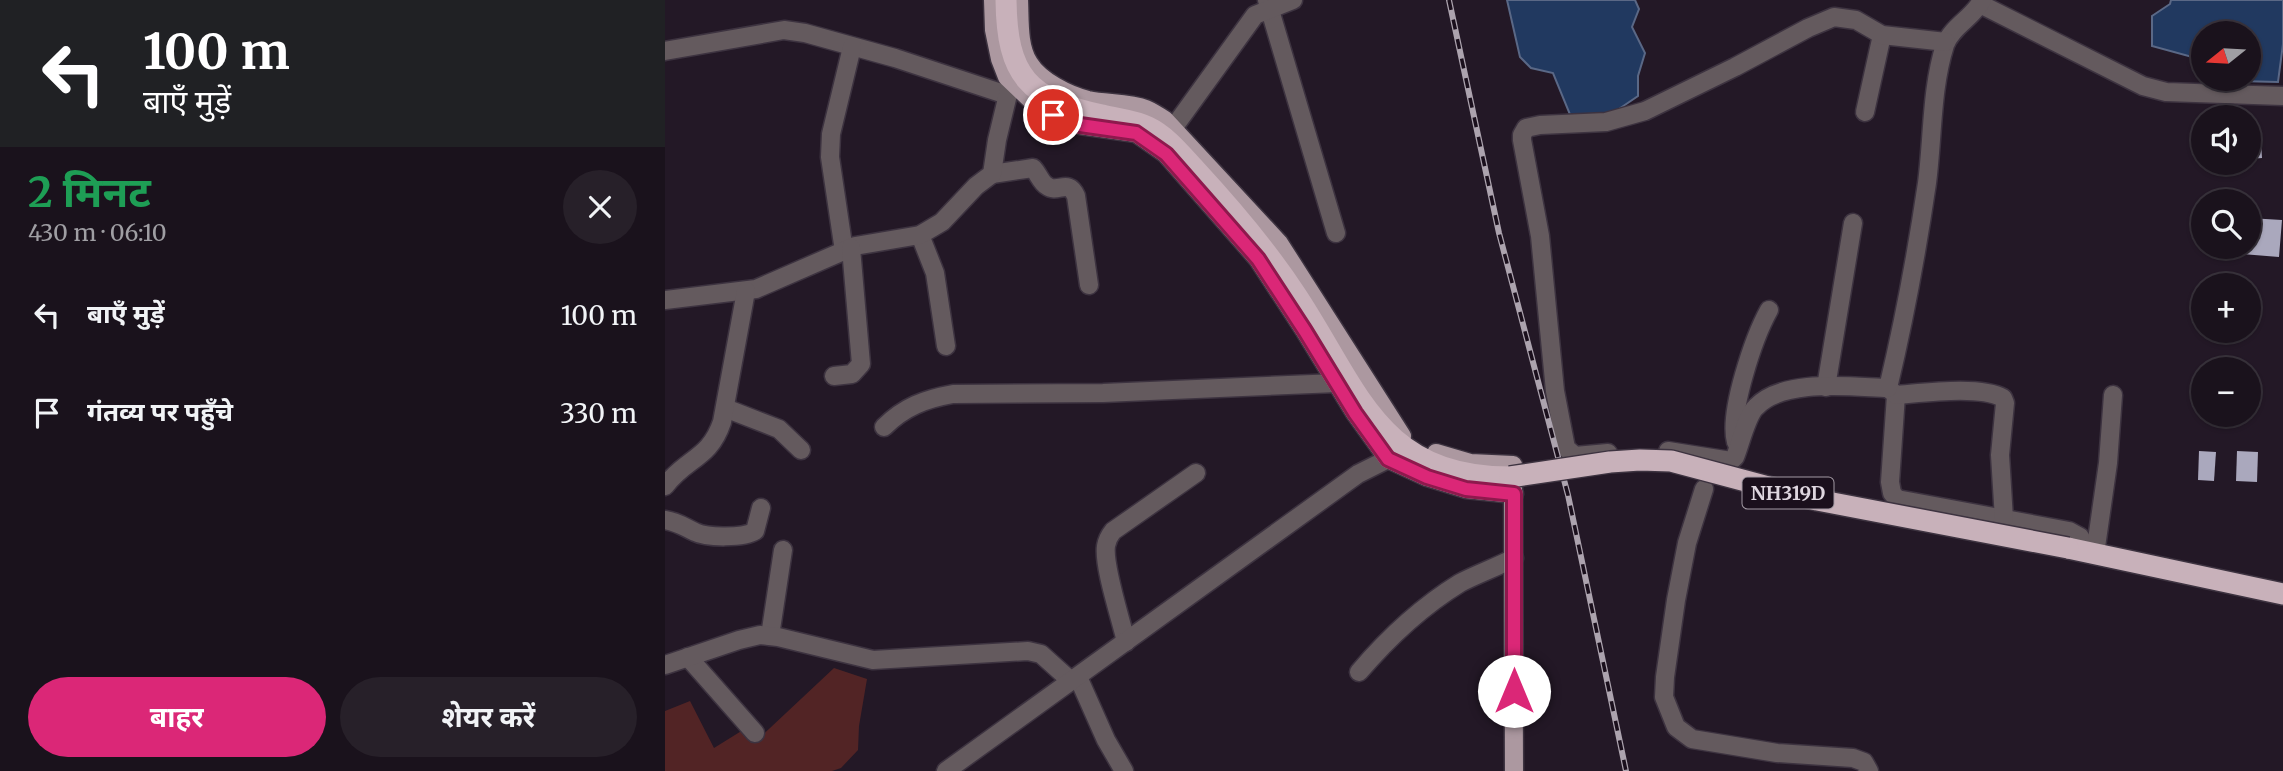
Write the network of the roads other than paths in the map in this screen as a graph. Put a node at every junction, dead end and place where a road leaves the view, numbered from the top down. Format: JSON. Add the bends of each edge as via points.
{"nodes":[{"id":1,"x":993,"y":0,"type":"edge"},
{"id":2,"x":1019,"y":0,"type":"edge"},
{"id":3,"x":1293,"y":0,"type":"edge"},
{"id":4,"x":1981,"y":2,"type":"edge"},
{"id":5,"x":1269,"y":4,"type":"edge"},
{"id":6,"x":1006,"y":11,"type":"edge"},
{"id":7,"x":1882,"y":35,"type":"junction"},
{"id":8,"x":1946,"y":42,"type":"junction"},
{"id":9,"x":852,"y":47,"type":"junction"},
{"id":10,"x":665,"y":51,"type":"edge"},
{"id":11,"x":1009,"y":88,"type":"junction"},
{"id":12,"x":2283,"y":96,"type":"edge"},
{"id":13,"x":1865,"y":112,"type":"dead end"},
{"id":14,"x":1174,"y":127,"type":"junction"},
{"id":15,"x":992,"y":174,"type":"junction"},
{"id":16,"x":1853,"y":223,"type":"dead end"},
{"id":17,"x":1336,"y":233,"type":"dead end"},
{"id":18,"x":920,"y":235,"type":"junction"},
{"id":19,"x":847,"y":249,"type":"junction"},
{"id":20,"x":1089,"y":285,"type":"dead end"},
{"id":21,"x":746,"y":291,"type":"junction"},
{"id":22,"x":665,"y":300,"type":"edge"},
{"id":23,"x":1769,"y":310,"type":"dead end"},
{"id":24,"x":946,"y":346,"type":"dead end"},
{"id":25,"x":834,"y":376,"type":"dead end"},
{"id":26,"x":1337,"y":383,"type":"junction"},
{"id":27,"x":1826,"y":387,"type":"junction"},
{"id":28,"x":1892,"y":392,"type":"junction"},
{"id":29,"x":2113,"y":395,"type":"dead end"},
{"id":30,"x":725,"y":408,"type":"junction"},
{"id":31,"x":884,"y":427,"type":"dead end"},
{"id":32,"x":1739,"y":448,"type":"junction"},
{"id":33,"x":801,"y":450,"type":"dead end"},
{"id":34,"x":1383,"y":452,"type":"junction"},
{"id":35,"x":1196,"y":473,"type":"dead end"},
{"id":36,"x":665,"y":486,"type":"edge"},
{"id":37,"x":1704,"y":489,"type":"dead end"},
{"id":38,"x":1514,"y":494,"type":"junction"},
{"id":39,"x":761,"y":508,"type":"dead end"},
{"id":40,"x":2004,"y":519,"type":"junction"},
{"id":41,"x":665,"y":520,"type":"edge"},
{"id":42,"x":783,"y":550,"type":"dead end"},
{"id":43,"x":2084,"y":551,"type":"junction"},
{"id":44,"x":1514,"y":558,"type":"junction"},
{"id":45,"x":2283,"y":594,"type":"edge"},
{"id":46,"x":770,"y":636,"type":"junction"},
{"id":47,"x":1126,"y":642,"type":"junction"},
{"id":48,"x":688,"y":657,"type":"junction"},
{"id":49,"x":665,"y":665,"type":"edge"},
{"id":50,"x":1359,"y":672,"type":"dead end"},
{"id":51,"x":1074,"y":679,"type":"junction"},
{"id":52,"x":755,"y":733,"type":"dead end"},
{"id":53,"x":1776,"y":762,"type":"edge"},
{"id":54,"x":946,"y":771,"type":"edge"},
{"id":55,"x":1124,"y":771,"type":"edge"},
{"id":56,"x":1514,"y":771,"type":"edge"},
{"id":57,"x":1869,"y":771,"type":"edge"}],
"edges":[{"from":1,"to":11,"type":"main road","via":[[994,30]]},
{"from":2,"to":14,"type":"main road","via":[[1025,52],[1046,80],[1087,100],[1145,108]]},
{"from":3,"to":5,"type":"street"},
{"from":4,"to":8,"type":"street"},
{"from":4,"to":12,"type":"street","via":[[2143,86],[2166,92]]},
{"from":5,"to":14,"type":"street","via":[[1245,26]]},
{"from":5,"to":17,"type":"street"},
{"from":6,"to":43,"type":"highway","number":"NH319D","bridge":true,"via":[[1012,57],[1031,86],[1080,110],[1146,126],[1173,146],[1267,253],[1381,428],[1431,464],[1466,475],[1510,477],[1610,462],[1671,461],[1817,500]]},
{"from":7,"to":8,"type":"street"},
{"from":7,"to":13,"type":"street"},
{"from":7,"to":32,"type":"street","via":[[1856,20],[1834,18],[1645,111],[1607,122],[1531,126],[1522,135],[1539,236],[1555,391],[1568,451],[1575,456],[1665,451],[1729,461]]},
{"from":8,"to":28,"type":"street"},
{"from":9,"to":10,"type":"street","via":[[784,30]]},
{"from":9,"to":11,"type":"street"},
{"from":9,"to":19,"type":"street","via":[[831,134],[830,157]]},
{"from":11,"to":15,"type":"street"},
{"from":11,"to":26,"type":"main road","via":[[1053,115],[1080,125],[1136,133],[1166,154],[1258,259]]},
{"from":14,"to":38,"type":"main road","via":[[1279,243],[1403,438],[1471,463],[1513,465]]},
{"from":15,"to":18,"type":"street","via":[[942,222]]},
{"from":15,"to":20,"type":"street","via":[[1033,168],[1045,186],[1074,191]]},
{"from":16,"to":27,"type":"street"},
{"from":18,"to":19,"type":"street"},
{"from":18,"to":24,"type":"street","via":[[935,273]]},
{"from":19,"to":21,"type":"street","via":[[780,281]]},
{"from":19,"to":25,"type":"street","via":[[861,364],[852,374]]},
{"from":21,"to":22,"type":"street"},
{"from":21,"to":30,"type":"street"},
{"from":23,"to":32,"type":"street","via":[[1743,379],[1734,439]]},
{"from":26,"to":31,"type":"street","via":[[953,394],[914,404]]},
{"from":26,"to":34,"type":"main road"},
{"from":27,"to":28,"type":"street"},
{"from":27,"to":32,"type":"street","via":[[1781,393],[1754,408]]},
{"from":28,"to":40,"type":"street","via":[[1893,496]]},
{"from":28,"to":40,"type":"street","via":[[1956,391],[2003,398]]},
{"from":29,"to":43,"type":"street","via":[[2108,463]]},
{"from":30,"to":33,"type":"street","via":[[779,429]]},
{"from":30,"to":36,"type":"street","via":[[708,451]]},
{"from":34,"to":38,"type":"main road","via":[[1427,477],[1466,489]]},
{"from":34,"to":47,"type":"street"},
{"from":35,"to":47,"type":"street","via":[[1108,538],[1105,550]]},
{"from":37,"to":53,"type":"street","via":[[1675,600],[1664,697],[1676,727],[1692,739]]},
{"from":38,"to":44,"type":"main road"},
{"from":39,"to":41,"type":"street","via":[[755,531],[739,536],[702,534]]},
{"from":40,"to":43,"type":"street","via":[[2075,533]]},
{"from":42,"to":46,"type":"street"},
{"from":43,"to":45,"type":"highway","number":"NH319D"},
{"from":44,"to":50,"type":"street","via":[[1434,601]]},
{"from":44,"to":56,"type":"main road"},
{"from":46,"to":48,"type":"street","via":[[739,640]]},
{"from":46,"to":51,"type":"street","via":[[873,660],[1028,651],[1041,654]]},
{"from":47,"to":51,"type":"street"},
{"from":48,"to":49,"type":"street"},
{"from":48,"to":52,"type":"street"},
{"from":51,"to":54,"type":"street"},
{"from":51,"to":55,"type":"street"},
{"from":53,"to":57,"type":"street","via":[[1853,758],[1864,762]]}]}
